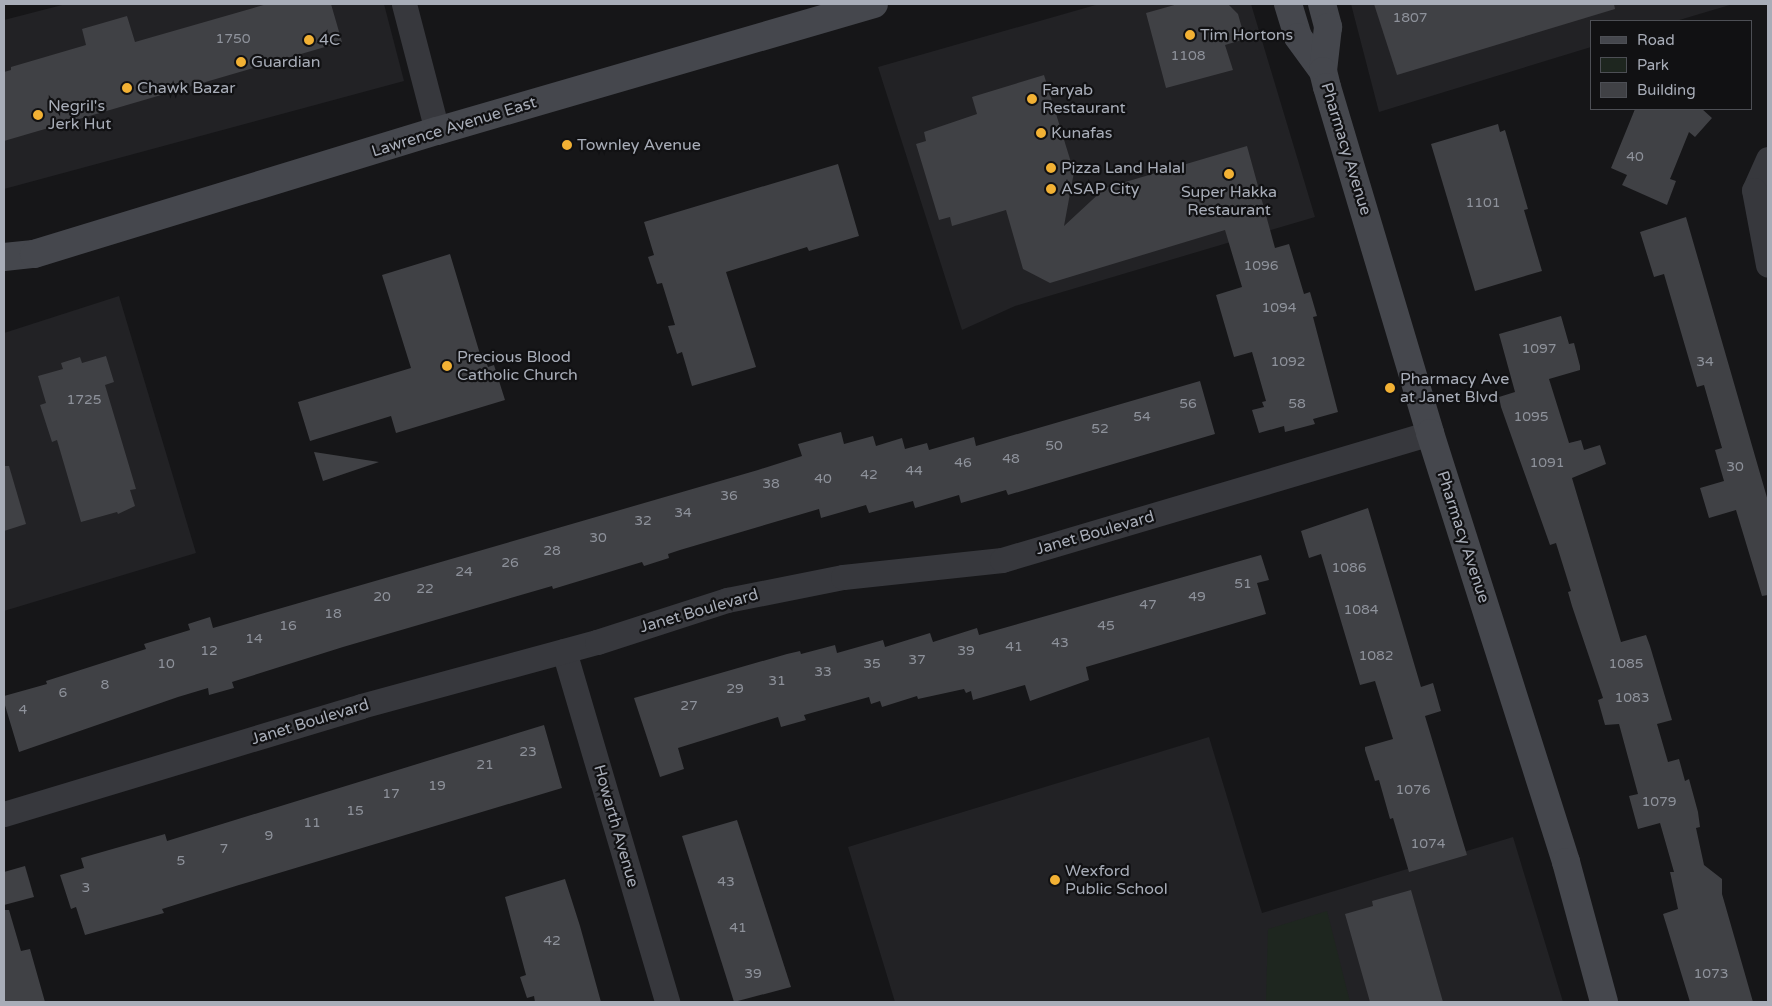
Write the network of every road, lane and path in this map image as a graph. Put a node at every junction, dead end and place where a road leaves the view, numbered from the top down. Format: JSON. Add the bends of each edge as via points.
{"nodes":[{"id":1,"x":404,"y":4,"type":"edge"},
{"id":2,"x":874,"y":4,"type":"edge"},
{"id":3,"x":1288,"y":4,"type":"edge"},
{"id":4,"x":1322,"y":4,"type":"edge"},
{"id":5,"x":1323,"y":71,"type":"junction"},
{"id":6,"x":437,"y":131,"type":"junction"},
{"id":7,"x":1768,"y":159,"type":"edge"},
{"id":8,"x":34,"y":254,"type":"junction"},
{"id":9,"x":4,"y":257,"type":"edge"},
{"id":10,"x":1768,"y":265,"type":"edge"},
{"id":11,"x":4,"y":272,"type":"edge"},
{"id":12,"x":1430,"y":433,"type":"junction"},
{"id":13,"x":564,"y":651,"type":"junction"},
{"id":14,"x":4,"y":814,"type":"edge"},
{"id":15,"x":668,"y":1002,"type":"edge"},
{"id":16,"x":1604,"y":1002,"type":"edge"}],
"edges":[{"from":1,"to":6,"type":"street"},
{"from":2,"to":6,"type":"street","name":"Lawrence Avenue East"},
{"from":3,"to":5,"type":"street","name":"Pharmacy Avenue","via":[[1298,37]]},
{"from":4,"to":5,"type":"street","name":"Pharmacy Avenue","via":[[1328,26]]},
{"from":5,"to":12,"type":"street","name":"Pharmacy Avenue"},
{"from":6,"to":8,"type":"street","name":"Lawrence Avenue East"},
{"from":7,"to":10,"type":"street","via":[[1754,190]]},
{"from":8,"to":9,"type":"street","name":"Lawrence Avenue East"},
{"from":8,"to":11,"type":"street","name":"Lawrence Avenue East"},
{"from":12,"to":13,"type":"street","name":"Janet Boulevard","via":[[1002,560],[843,577],[727,600]]},
{"from":12,"to":16,"type":"street","name":"Pharmacy Avenue","via":[[1566,862]]},
{"from":13,"to":14,"type":"street","name":"Janet Boulevard","via":[[361,706]]},
{"from":13,"to":15,"type":"street","name":"Howarth Avenue"}]}
